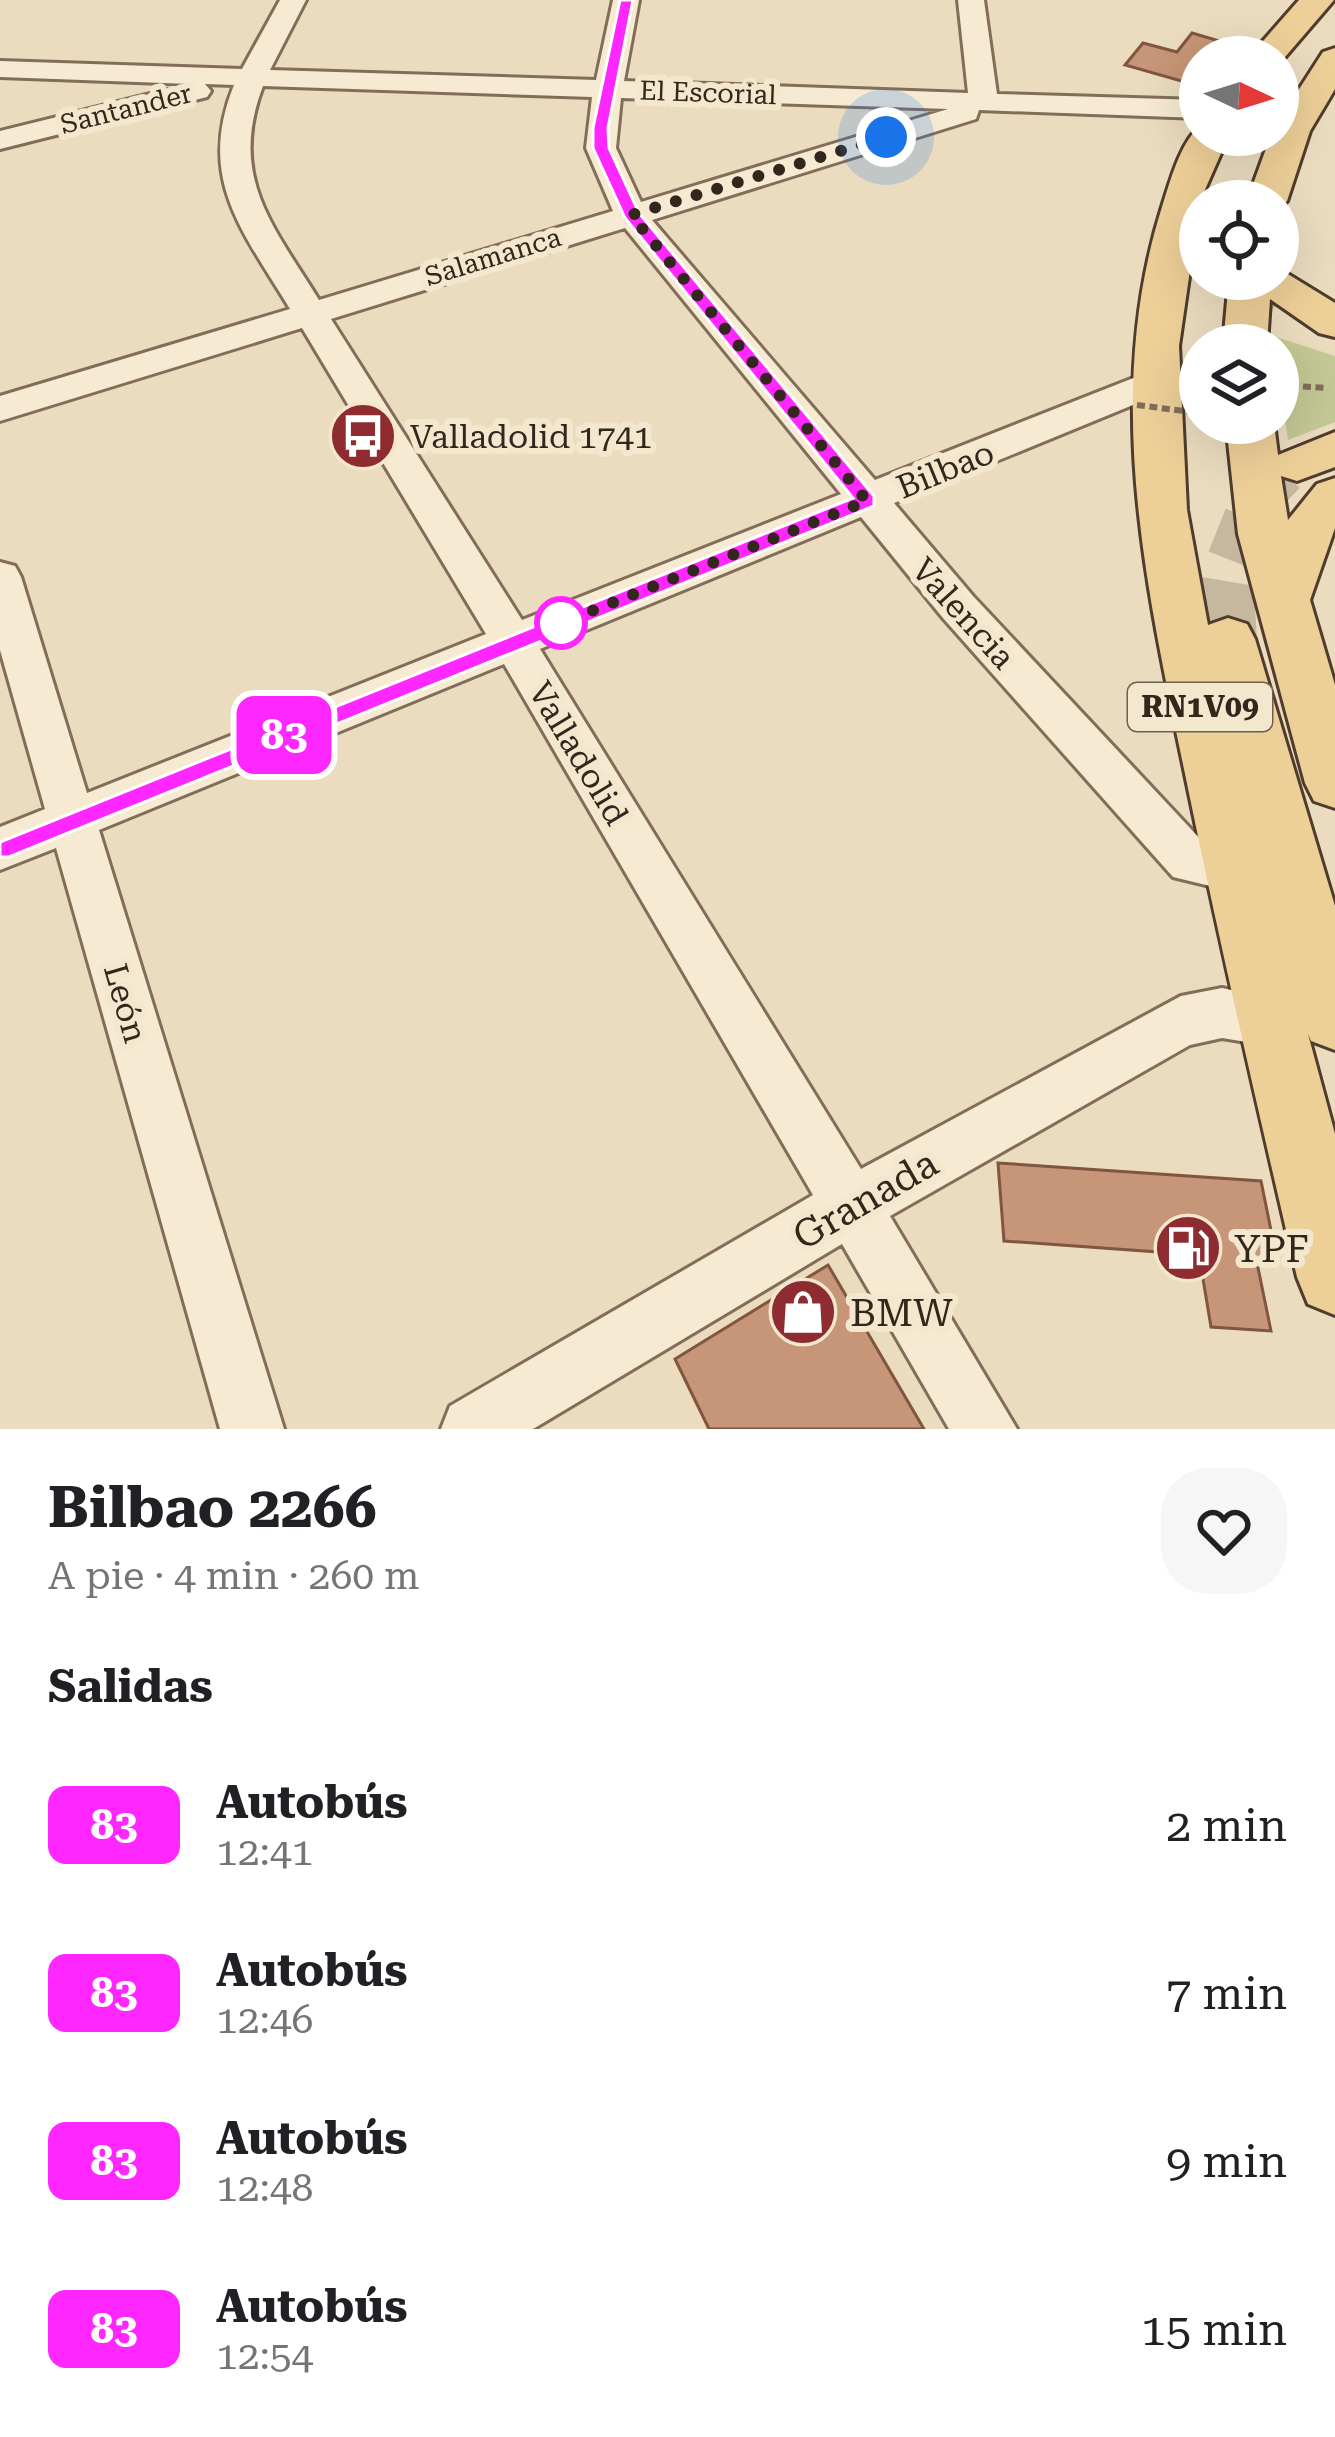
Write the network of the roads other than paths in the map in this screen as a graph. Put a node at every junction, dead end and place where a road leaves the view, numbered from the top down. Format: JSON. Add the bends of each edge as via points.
{"nodes":[{"id":1,"x":293,"y":0,"type":"edge"},
{"id":2,"x":626,"y":0,"type":"edge"},
{"id":3,"x":971,"y":0,"type":"edge"},
{"id":4,"x":1319,"y":4,"type":"edge"},
{"id":5,"x":1288,"y":36,"type":"edge"},
{"id":6,"x":1299,"y":41,"type":"edge"},
{"id":7,"x":1335,"y":59,"type":"edge"},
{"id":8,"x":0,"y":69,"type":"edge"},
{"id":9,"x":252,"y":77,"type":"junction"},
{"id":10,"x":608,"y":90,"type":"junction"},
{"id":11,"x":984,"y":102,"type":"junction"},
{"id":12,"x":1179,"y":108,"type":"edge"},
{"id":13,"x":0,"y":140,"type":"edge"},
{"id":14,"x":1201,"y":156,"type":"edge"},
{"id":15,"x":1274,"y":180,"type":"edge"},
{"id":16,"x":631,"y":215,"type":"junction"},
{"id":17,"x":1280,"y":300,"type":"tunnel mouth"},
{"id":18,"x":1281,"y":300,"type":"tunnel mouth"},
{"id":19,"x":310,"y":312,"type":"junction"},
{"id":20,"x":1335,"y":323,"type":"edge"},
{"id":21,"x":1335,"y":339,"type":"edge"},
{"id":22,"x":1164,"y":400,"type":"edge"},
{"id":23,"x":0,"y":409,"type":"edge"},
{"id":24,"x":1253,"y":444,"type":"edge"},
{"id":25,"x":1322,"y":469,"type":"edge"},
{"id":26,"x":867,"y":501,"type":"junction"},
{"id":27,"x":0,"y":577,"type":"edge"},
{"id":28,"x":1282,"y":604,"type":"junction"},
{"id":29,"x":1228,"y":639,"type":"tunnel mouth"},
{"id":30,"x":513,"y":642,"type":"junction"},
{"id":31,"x":1335,"y":783,"type":"edge"},
{"id":32,"x":72,"y":820,"type":"junction"},
{"id":33,"x":0,"y":849,"type":"edge"},
{"id":34,"x":1235,"y":870,"type":"junction"},
{"id":35,"x":1335,"y":1018,"type":"edge"},
{"id":36,"x":1271,"y":1021,"type":"junction"},
{"id":37,"x":852,"y":1205,"type":"junction"},
{"id":38,"x":1335,"y":1276,"type":"edge"},
{"id":39,"x":252,"y":1429,"type":"edge"},
{"id":40,"x":472,"y":1429,"type":"edge"},
{"id":41,"x":985,"y":1429,"type":"edge"}],
"edges":[{"from":1,"to":9,"type":"street","name":"Valladolid"},
{"from":2,"to":10,"type":"street","name":"Valencia"},
{"from":3,"to":11,"type":"street"},
{"from":4,"to":5,"type":"main road"},
{"from":4,"to":6,"type":"main road"},
{"from":7,"to":15,"type":"main road","via":[[1292,131]]},
{"from":8,"to":9,"type":"street","name":"El Escorial"},
{"from":9,"to":10,"type":"street","name":"El Escorial"},
{"from":9,"to":13,"type":"street","name":"Santander"},
{"from":9,"to":19,"type":"street","name":"Valladolid","via":[[234,166],[247,212]]},
{"from":10,"to":11,"type":"street","name":"El Escorial"},
{"from":10,"to":16,"type":"street","name":"Valencia","via":[[601,148]]},
{"from":11,"to":12,"type":"street","name":"El Escorial"},
{"from":11,"to":16,"type":"street","name":"Salamanca"},
{"from":14,"to":22,"type":"main road","number":"RN1V09","via":[[1180,204],[1160,303]]},
{"from":16,"to":19,"type":"street","name":"Salamanca"},
{"from":16,"to":26,"type":"street","name":"Valencia"},
{"from":17,"to":21,"type":"main road"},
{"from":18,"to":20,"type":"main road"},
{"from":19,"to":23,"type":"street","name":"Salamanca"},
{"from":19,"to":30,"type":"street","name":"Valladolid"},
{"from":22,"to":26,"type":"street","name":"Bilbao"},
{"from":22,"to":34,"type":"main road","number":"RN1V09","via":[[1168,565]]},
{"from":24,"to":28,"type":"main road","number":"RN1V09"},
{"from":25,"to":28,"type":"main road","via":[[1323,505],[1296,554]]},
{"from":26,"to":30,"type":"street","name":"Bilbao"},
{"from":26,"to":34,"type":"street","name":"Valencia","via":[[1190,862]]},
{"from":27,"to":32,"type":"street","name":"León"},
{"from":28,"to":31,"type":"main road","number":"RN1V09"},
{"from":29,"to":35,"type":"main road"},
{"from":30,"to":32,"type":"street","name":"Bilbao"},
{"from":30,"to":37,"type":"street","name":"Valladolid"},
{"from":32,"to":33,"type":"street","name":"Bilbao"},
{"from":32,"to":39,"type":"street","name":"León"},
{"from":34,"to":36,"type":"main road","number":"RN1V09"},
{"from":36,"to":37,"type":"street","name":"Granada","via":[[1222,1012],[1181,1021]]},
{"from":36,"to":38,"type":"main road","number":"RN1V09"},
{"from":37,"to":40,"type":"street","name":"Granada"},
{"from":37,"to":41,"type":"street","name":"Valladolid"}]}
